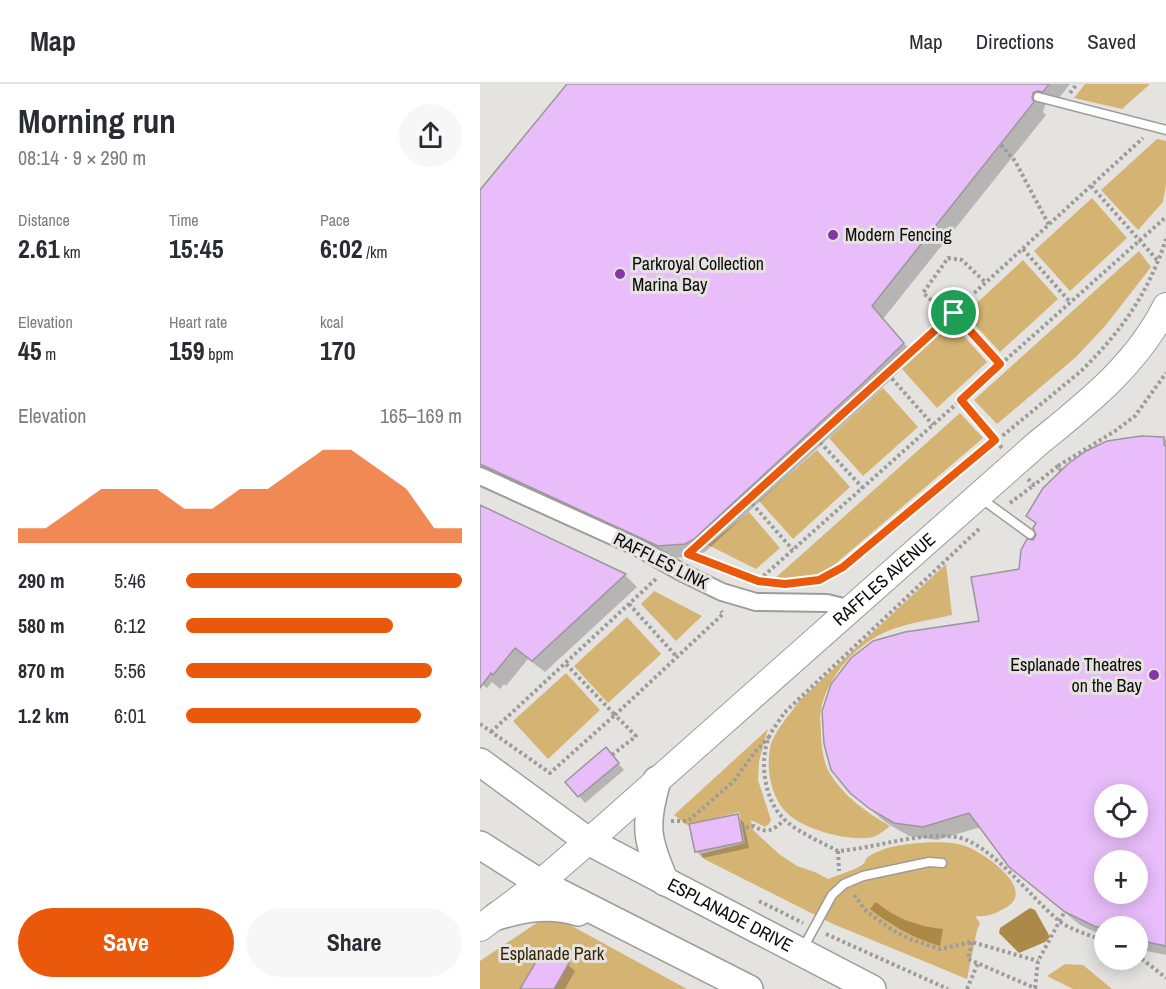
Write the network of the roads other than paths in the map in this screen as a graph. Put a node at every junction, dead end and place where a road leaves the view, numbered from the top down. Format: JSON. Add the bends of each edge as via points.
{"nodes":[{"id":1,"x":1038,"y":97,"type":"dead end"},
{"id":2,"x":1166,"y":130,"type":"edge"},
{"id":3,"x":1166,"y":306,"type":"edge"},
{"id":4,"x":480,"y":476,"type":"edge"},
{"id":5,"x":978,"y":496,"type":"junction"},
{"id":6,"x":1030,"y":534,"type":"dead end"},
{"id":7,"x":851,"y":609,"type":"junction"},
{"id":8,"x":480,"y":762,"type":"edge"},
{"id":9,"x":657,"y":780,"type":"junction"},
{"id":10,"x":588,"y":841,"type":"junction"},
{"id":11,"x":480,"y":845,"type":"edge"},
{"id":12,"x":942,"y":863,"type":"dead end"},
{"id":13,"x":665,"y":882,"type":"junction"},
{"id":14,"x":540,"y":883,"type":"junction"},
{"id":15,"x":488,"y":922,"type":"edge"},
{"id":16,"x":636,"y":932,"type":"junction"},
{"id":17,"x":801,"y":952,"type":"junction"},
{"id":18,"x":749,"y":989,"type":"edge"},
{"id":19,"x":872,"y":989,"type":"edge"}],
"edges":[{"from":1,"to":2,"type":"lane"},
{"from":3,"to":5,"type":"main road","name":"RAFFLES AVENUE","via":[[1137,351],[1106,387]]},
{"from":4,"to":7,"type":"street","name":"RAFFLES LINK","via":[[639,548],[722,592],[756,602],[827,603]]},
{"from":5,"to":6,"type":"lane"},
{"from":5,"to":7,"type":"main road","name":"RAFFLES AVENUE"},
{"from":7,"to":9,"type":"main road","name":"RAFFLES AVENUE"},
{"from":8,"to":10,"type":"highway","name":"ESPLANADE DRIVE"},
{"from":9,"to":10,"type":"main road","name":"RAFFLES AVENUE"},
{"from":9,"to":13,"type":"highway","via":[[648,809],[650,844]]},
{"from":10,"to":13,"type":"highway","name":"ESPLANADE DRIVE"},
{"from":10,"to":14,"type":"main road","name":"RAFFLES AVENUE"},
{"from":11,"to":14,"type":"highway"},
{"from":12,"to":17,"type":"lane","via":[[929,862],[844,884],[832,895]]},
{"from":13,"to":17,"type":"highway","name":"ESPLANADE DRIVE"},
{"from":14,"to":15,"type":"main road","name":"RAFFLES AVENUE"},
{"from":14,"to":16,"type":"highway"},
{"from":15,"to":16,"type":"highway","via":[[521,909],[546,906],[571,910]]},
{"from":16,"to":18,"type":"highway"},
{"from":17,"to":19,"type":"highway","name":"ESPLANADE DRIVE"}]}
